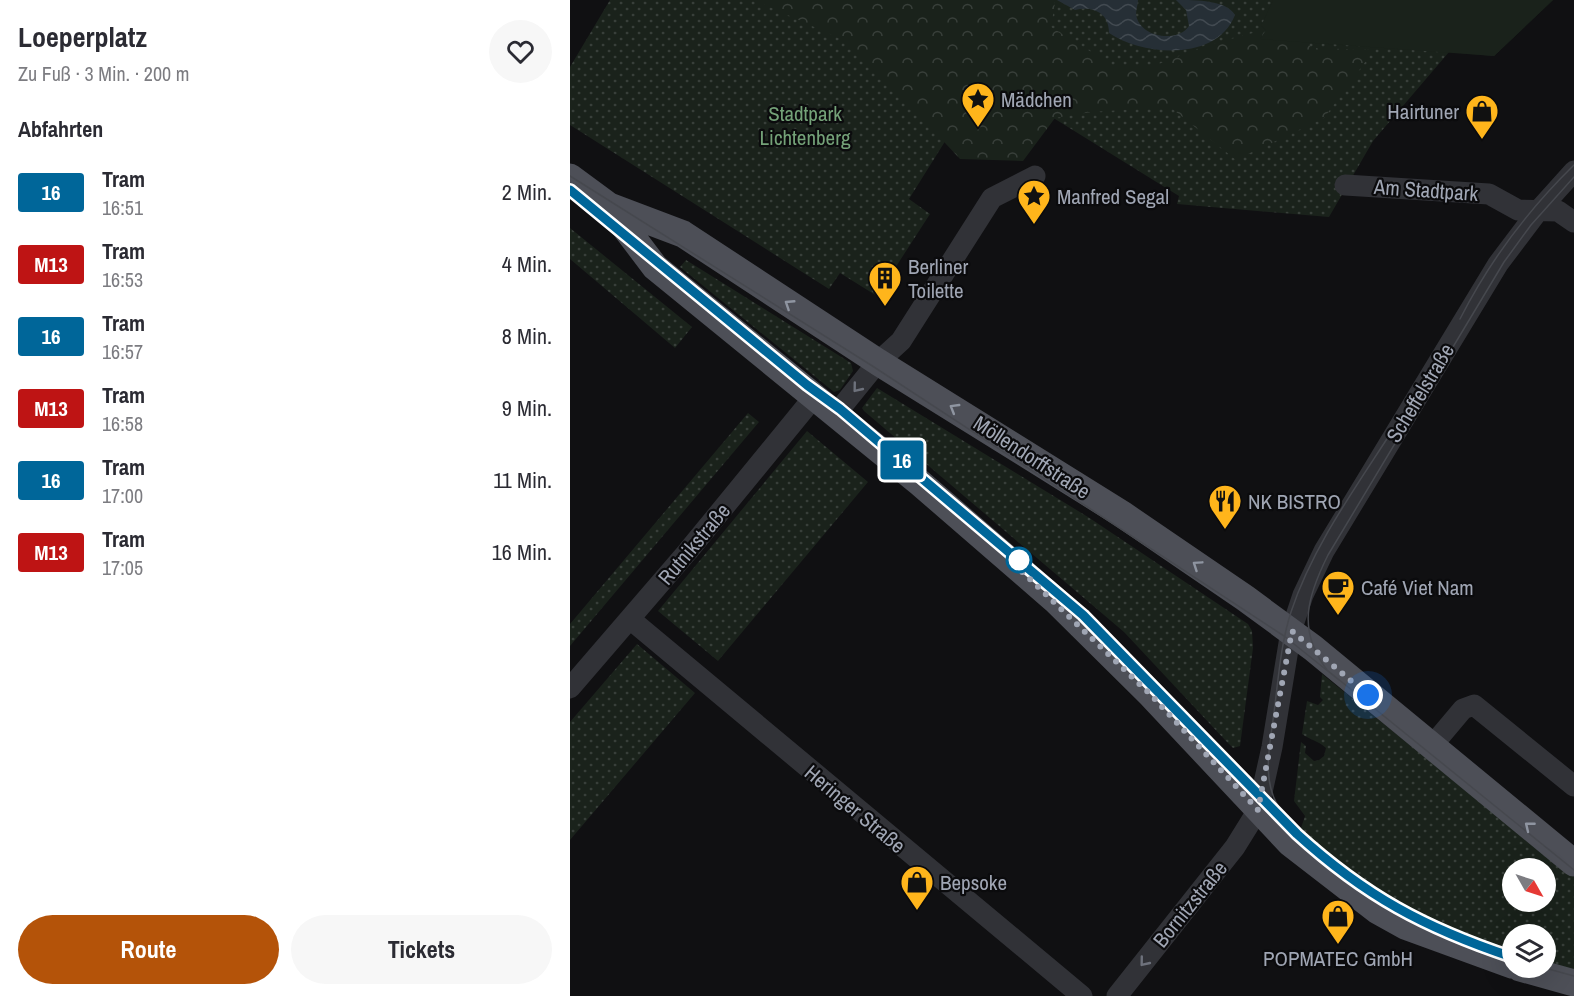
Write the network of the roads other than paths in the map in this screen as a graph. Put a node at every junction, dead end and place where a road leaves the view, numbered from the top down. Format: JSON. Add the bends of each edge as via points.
{"nodes":[{"id":1,"x":1574,"y":171,"type":"edge"},
{"id":2,"x":1035,"y":176,"type":"dead end"},
{"id":3,"x":570,"y":177,"type":"edge"},
{"id":4,"x":1346,"y":185,"type":"dead end"},
{"id":5,"x":608,"y":205,"type":"junction"},
{"id":6,"x":1538,"y":211,"type":"junction"},
{"id":7,"x":1574,"y":222,"type":"edge"},
{"id":8,"x":878,"y":362,"type":"junction"},
{"id":9,"x":814,"y":397,"type":"junction"},
{"id":10,"x":836,"y":414,"type":"junction"},
{"id":11,"x":630,"y":619,"type":"junction"},
{"id":12,"x":1292,"y":631,"type":"junction"},
{"id":13,"x":570,"y":688,"type":"edge"},
{"id":14,"x":1431,"y":747,"type":"junction"},
{"id":15,"x":1574,"y":786,"type":"edge"},
{"id":16,"x":1258,"y":810,"type":"junction"},
{"id":17,"x":1574,"y":863,"type":"edge"},
{"id":18,"x":1502,"y":961,"type":"edge"},
{"id":19,"x":1556,"y":978,"type":"edge"},
{"id":20,"x":1574,"y":983,"type":"edge"},
{"id":21,"x":1082,"y":996,"type":"edge"},
{"id":22,"x":1117,"y":996,"type":"edge"}],
"edges":[{"from":1,"to":6,"type":"street","name":"Scheffelstraße"},
{"from":2,"to":8,"type":"street","via":[[992,198],[901,341]]},
{"from":3,"to":5,"type":"main road","name":"Möllendorffstraße"},
{"from":4,"to":6,"type":"street","name":"Am Stadtpark","via":[[1489,194],[1518,210]]},
{"from":8,"to":5,"type":"main road","name":"Möllendorffstraße","one_way":true,"via":[[682,234]]},
{"from":5,"to":9,"type":"main road","name":"Möllendorffstraße","via":[[655,267]]},
{"from":6,"to":7,"type":"street","name":"Am Stadtpark","via":[[1558,210]]},
{"from":6,"to":12,"type":"street","name":"Scheffelstraße","via":[[1482,289],[1324,551],[1303,595]]},
{"from":8,"to":10,"type":"street","one_way":true},
{"from":12,"to":8,"type":"main road","name":"Möllendorffstraße","one_way":true,"via":[[1122,514]]},
{"from":9,"to":10,"type":"main road","name":"Möllendorffstraße"},
{"from":9,"to":11,"type":"street","name":"Rutnikstraße"},
{"from":10,"to":16,"type":"main road","name":"Möllendorffstraße","via":[[1055,600]]},
{"from":11,"to":13,"type":"street","name":"Rutnikstraße"},
{"from":11,"to":21,"type":"street","name":"Heringer Straße"},
{"from":12,"to":14,"type":"main road","name":"Möllendorffstraße"},
{"from":12,"to":16,"type":"street","name":"Scheffelstraße"},
{"from":14,"to":15,"type":"street","via":[[1463,709],[1474,705]]},
{"from":17,"to":14,"type":"main road","name":"Möllendorffstraße","one_way":true},
{"from":16,"to":18,"type":"main road","name":"Möllendorffstraße","via":[[1290,843],[1378,911],[1415,930]]},
{"from":16,"to":22,"type":"street","name":"Bornitzstraße","one_way":true,"via":[[1235,847]]},
{"from":19,"to":20,"type":"main road"}]}
